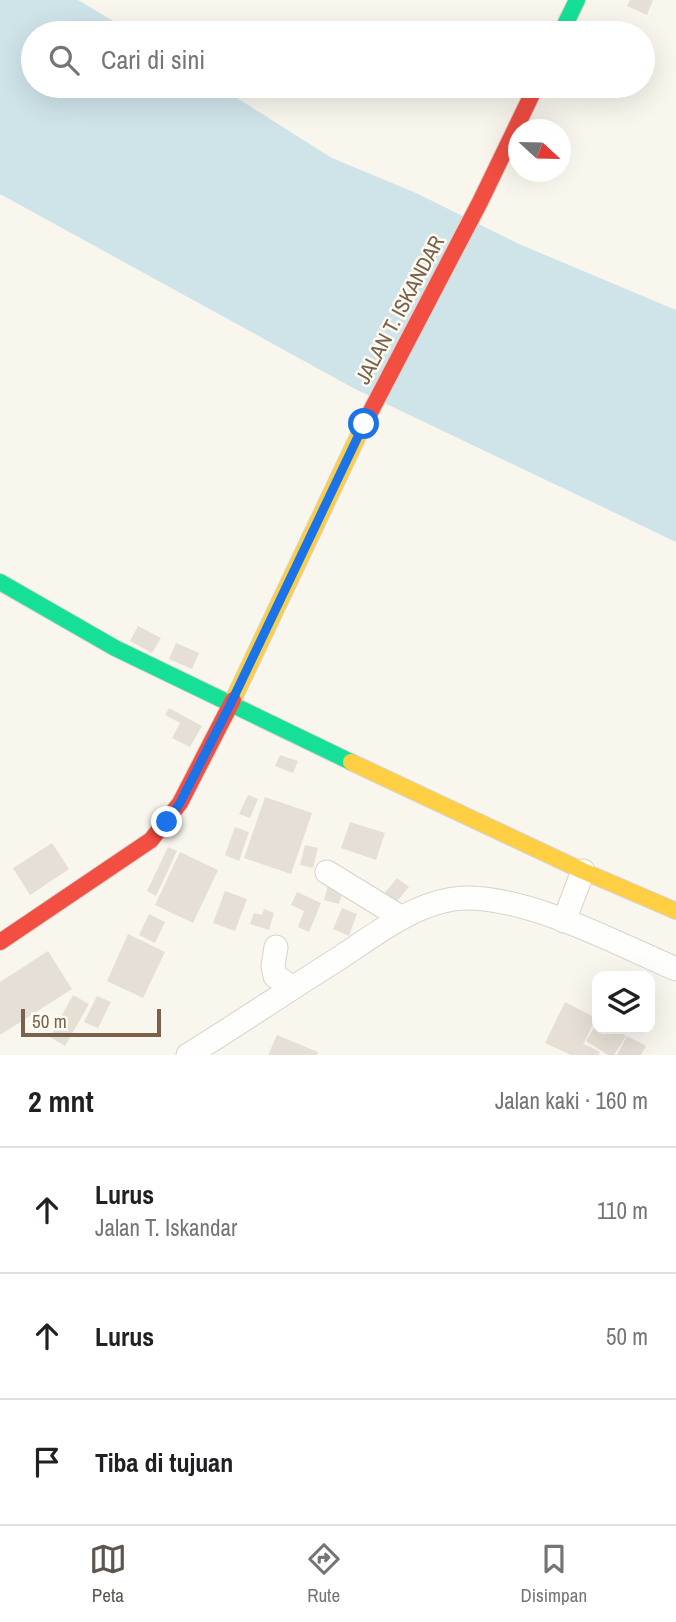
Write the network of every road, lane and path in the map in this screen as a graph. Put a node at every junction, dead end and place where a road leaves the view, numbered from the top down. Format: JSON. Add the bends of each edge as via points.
{"nodes":[{"id":1,"x":577,"y":0,"type":"edge"},
{"id":2,"x":567,"y":21,"type":"edge"},
{"id":3,"x":530,"y":98,"type":"edge"},
{"id":4,"x":0,"y":582,"type":"edge"},
{"id":5,"x":230,"y":705,"type":"junction"},
{"id":6,"x":583,"y":871,"type":"junction"},
{"id":7,"x":327,"y":872,"type":"dead end"},
{"id":8,"x":676,"y":911,"type":"edge"},
{"id":9,"x":402,"y":918,"type":"junction"},
{"id":10,"x":564,"y":922,"type":"junction"},
{"id":11,"x":0,"y":942,"type":"edge"},
{"id":12,"x":276,"y":947,"type":"dead end"},
{"id":13,"x":676,"y":970,"type":"edge"},
{"id":14,"x":292,"y":987,"type":"junction"},
{"id":15,"x":188,"y":1055,"type":"edge"}],
"edges":[{"from":1,"to":2,"type":"street"},
{"from":3,"to":5,"type":"street","name":"JALAN T. ISKANDAR","via":[[364,424]]},
{"from":4,"to":5,"type":"street","via":[[115,648]]},
{"from":5,"to":6,"type":"street"},
{"from":5,"to":11,"type":"street","name":"JALAN T. ISKANDAR","via":[[180,803],[151,839]]},
{"from":6,"to":8,"type":"street"},
{"from":6,"to":10,"type":"street"},
{"from":7,"to":9,"type":"street"},
{"from":9,"to":10,"type":"street","via":[[443,901],[469,898],[502,901]]},
{"from":9,"to":14,"type":"street"},
{"from":10,"to":13,"type":"street"},
{"from":12,"to":14,"type":"street","via":[[275,976]]},
{"from":14,"to":15,"type":"street"}]}
